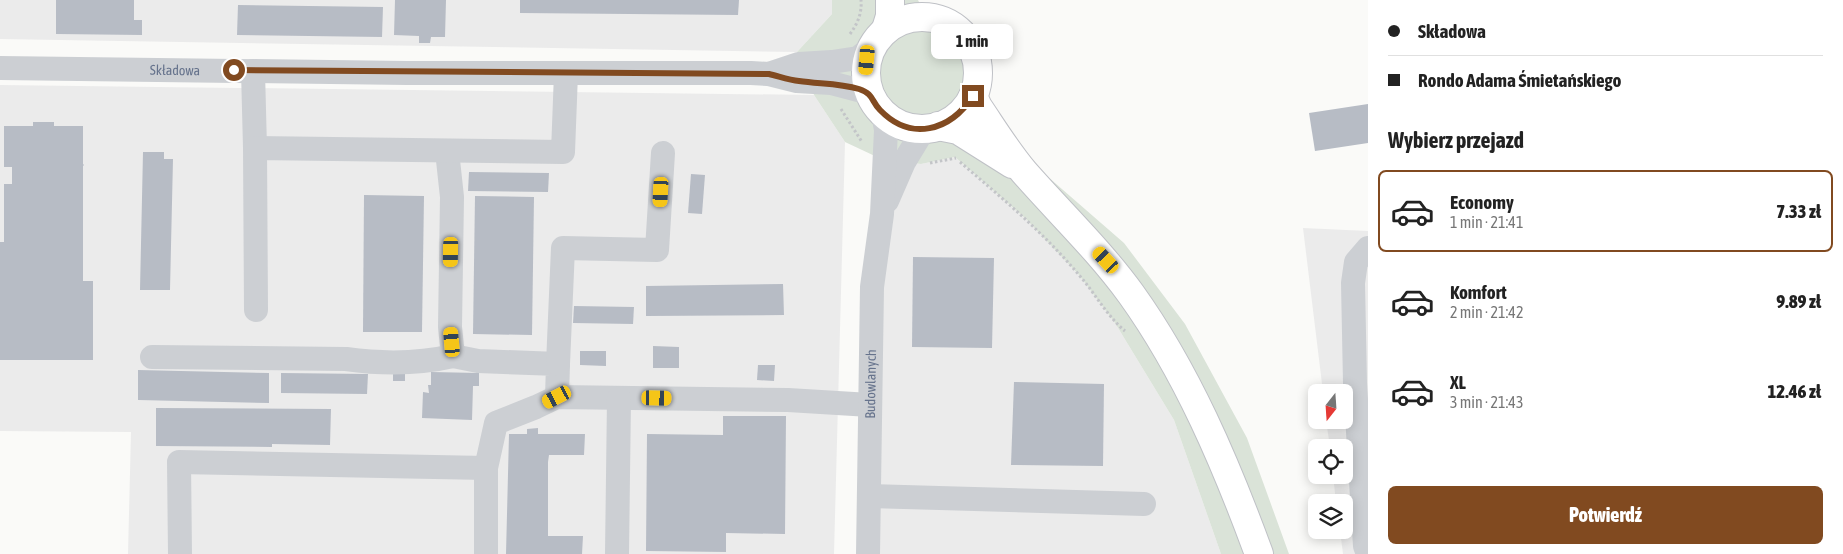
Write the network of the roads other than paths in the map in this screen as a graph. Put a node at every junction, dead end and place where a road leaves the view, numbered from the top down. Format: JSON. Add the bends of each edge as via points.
{"nodes":[{"id":1,"x":890,"y":0,"type":"edge"},
{"id":2,"x":917,"y":0,"type":"edge"},
{"id":3,"x":936,"y":19,"type":"junction"},
{"id":4,"x":879,"y":38,"type":"junction"},
{"id":5,"x":0,"y":68,"type":"edge"},
{"id":6,"x":253,"y":71,"type":"junction"},
{"id":7,"x":566,"y":73,"type":"junction"},
{"id":8,"x":769,"y":74,"type":"junction"},
{"id":9,"x":973,"y":96,"type":"junction"},
{"id":10,"x":876,"y":103,"type":"junction"},
{"id":11,"x":931,"y":128,"type":"junction"},
{"id":12,"x":255,"y":148,"type":"junction"},
{"id":13,"x":447,"y":151,"type":"junction"},
{"id":14,"x":663,"y":153,"type":"dead end"},
{"id":15,"x":1022,"y":170,"type":"junction"},
{"id":16,"x":882,"y":214,"type":"junction"},
{"id":17,"x":1368,"y":248,"type":"edge"},
{"id":18,"x":256,"y":310,"type":"dead end"},
{"id":19,"x":453,"y":356,"type":"junction"},
{"id":20,"x":152,"y":357,"type":"dead end"},
{"id":21,"x":558,"y":364,"type":"junction"},
{"id":22,"x":557,"y":397,"type":"junction"},
{"id":23,"x":619,"y":398,"type":"junction"},
{"id":24,"x":870,"y":404,"type":"junction"},
{"id":25,"x":486,"y":468,"type":"junction"},
{"id":26,"x":869,"y":496,"type":"junction"},
{"id":27,"x":1144,"y":504,"type":"dead end"},
{"id":28,"x":180,"y":554,"type":"edge"},
{"id":29,"x":486,"y":554,"type":"edge"},
{"id":30,"x":617,"y":554,"type":"edge"},
{"id":31,"x":868,"y":554,"type":"edge"},
{"id":32,"x":1259,"y":554,"type":"edge"},
{"id":33,"x":1368,"y":554,"type":"edge"}],
"edges":[{"from":1,"to":4,"type":"main road","via":[[890,16]]},
{"from":2,"to":3,"type":"main road"},
{"from":3,"to":4,"type":"main road","via":[[904,20]]},
{"from":3,"to":9,"type":"main road","via":[[951,25],[973,49],[977,81]]},
{"from":4,"to":8,"type":"street","name":"Składowa","via":[[858,58],[799,64]]},
{"from":4,"to":10,"type":"main road","via":[[867,60],[866,75]]},
{"from":5,"to":6,"type":"street","name":"Składowa"},
{"from":6,"to":7,"type":"street","name":"Składowa"},
{"from":6,"to":12,"type":"street"},
{"from":7,"to":8,"type":"street","name":"Składowa"},
{"from":7,"to":13,"type":"street","via":[[563,152]]},
{"from":8,"to":10,"type":"street","name":"Składowa","via":[[797,81],[831,83]]},
{"from":9,"to":11,"type":"main road","via":[[952,120]]},
{"from":9,"to":15,"type":"main road"},
{"from":10,"to":11,"type":"main road","via":[[893,121],[910,128]]},
{"from":10,"to":16,"type":"street","name":"Budowlanych","via":[[886,130]]},
{"from":11,"to":15,"type":"main road","via":[[958,130]]},
{"from":11,"to":16,"type":"street","name":"Budowlanych","via":[[904,162]]},
{"from":12,"to":13,"type":"street"},
{"from":12,"to":18,"type":"street"},
{"from":13,"to":19,"type":"street","via":[[452,197],[450,327]]},
{"from":14,"to":21,"type":"street","via":[[658,250],[563,248]]},
{"from":15,"to":32,"type":"main road","via":[[1106,260],[1185,379],[1240,502]]},
{"from":16,"to":24,"type":"street","name":"Budowlanych","via":[[872,287]]},
{"from":17,"to":33,"type":"street","via":[[1356,262],[1353,283],[1356,392]]},
{"from":19,"to":20,"type":"street","via":[[428,362],[346,358]]},
{"from":19,"to":21,"type":"street","via":[[478,361]]},
{"from":21,"to":22,"type":"street"},
{"from":22,"to":23,"type":"street"},
{"from":22,"to":25,"type":"street","via":[[496,423]]},
{"from":23,"to":24,"type":"street"},
{"from":23,"to":30,"type":"street"},
{"from":24,"to":26,"type":"street","name":"Budowlanych"},
{"from":25,"to":28,"type":"street","via":[[179,462]]},
{"from":25,"to":29,"type":"street"},
{"from":26,"to":27,"type":"street"},
{"from":26,"to":31,"type":"street","name":"Budowlanych"}]}
